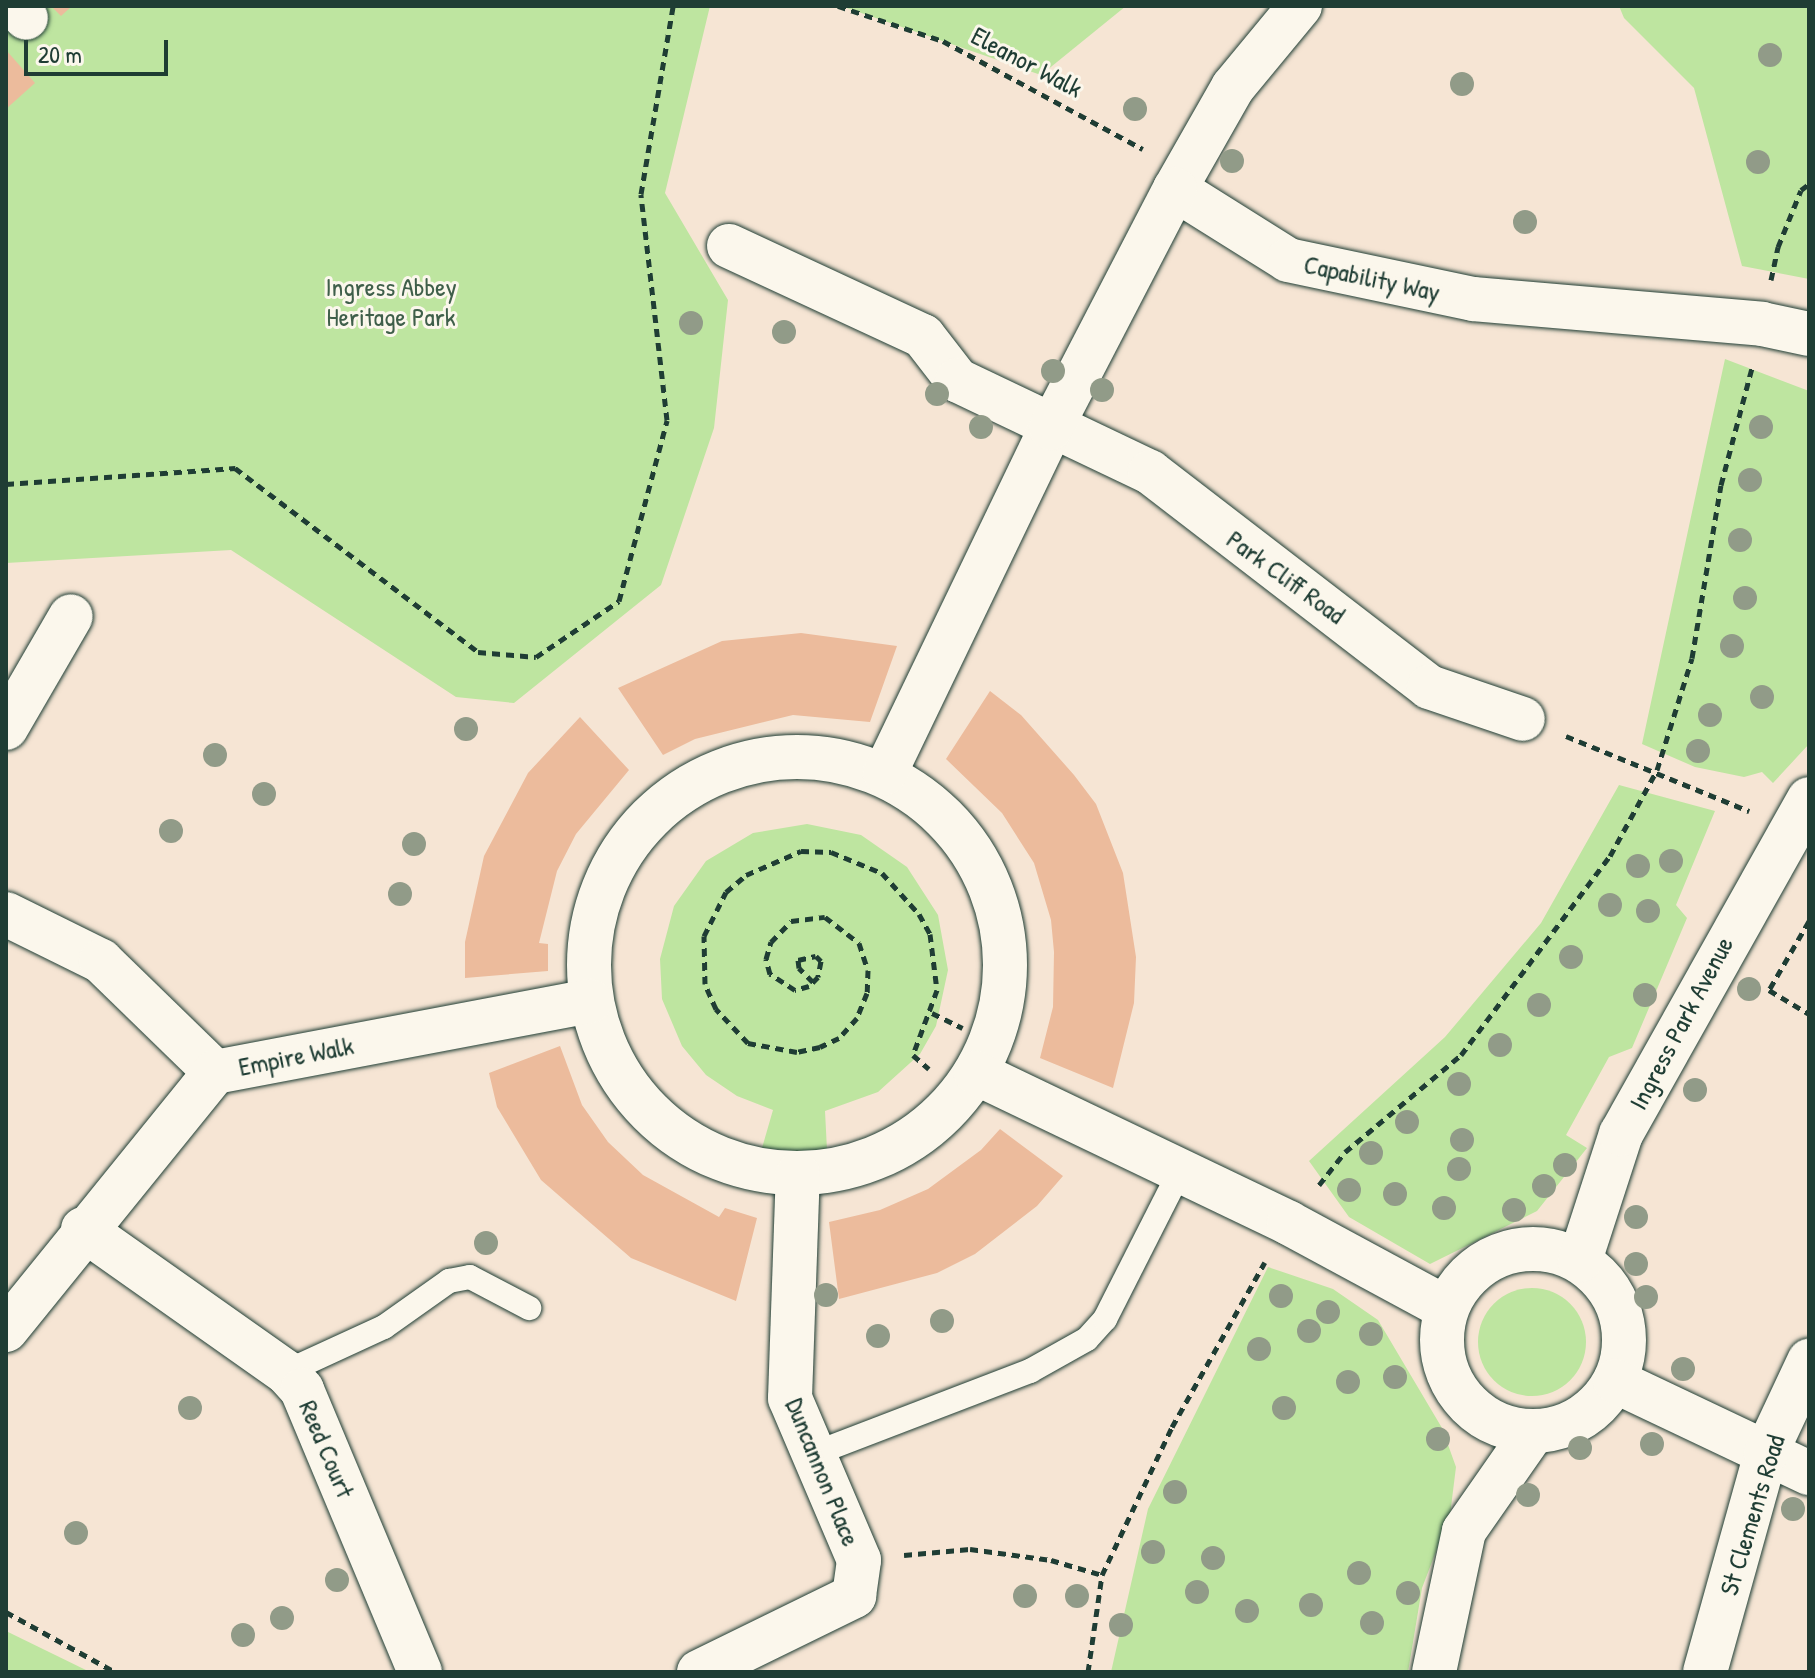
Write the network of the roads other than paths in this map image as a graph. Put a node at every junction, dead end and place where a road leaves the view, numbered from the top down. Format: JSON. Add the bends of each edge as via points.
{"nodes":[{"id":1,"x":1300,"y":6,"type":"edge"},
{"id":2,"x":1175,"y":189,"type":"junction"},
{"id":3,"x":729,"y":246,"type":"dead end"},
{"id":4,"x":1809,"y":334,"type":"edge"},
{"id":5,"x":1051,"y":428,"type":"junction"},
{"id":6,"x":71,"y":616,"type":"dead end"},
{"id":7,"x":1523,"y":719,"type":"road end"},
{"id":8,"x":6,"y":728,"type":"edge"},
{"id":9,"x":885,"y":773,"type":"junction"},
{"id":10,"x":1798,"y":816,"type":"edge"},
{"id":11,"x":6,"y":914,"type":"edge"},
{"id":12,"x":590,"y":1001,"type":"junction"},
{"id":13,"x":215,"y":1072,"type":"junction"},
{"id":14,"x":968,"y":1084,"type":"junction"},
{"id":15,"x":1180,"y":1171,"type":"junction"},
{"id":16,"x":798,"y":1174,"type":"junction"},
{"id":17,"x":83,"y":1229,"type":"junction"},
{"id":18,"x":1580,"y":1260,"type":"junction"},
{"id":19,"x":529,"y":1308,"type":"dead end"},
{"id":20,"x":1446,"y":1308,"type":"junction"},
{"id":21,"x":6,"y":1330,"type":"edge"},
{"id":22,"x":1809,"y":1361,"type":"edge"},
{"id":23,"x":286,"y":1372,"type":"junction"},
{"id":24,"x":1615,"y":1381,"type":"junction"},
{"id":25,"x":1533,"y":1432,"type":"junction"},
{"id":26,"x":1766,"y":1453,"type":"junction"},
{"id":27,"x":811,"y":1455,"type":"junction"},
{"id":28,"x":1809,"y":1473,"type":"edge"},
{"id":29,"x":420,"y":1672,"type":"edge"},
{"id":30,"x":699,"y":1672,"type":"edge"},
{"id":31,"x":1434,"y":1672,"type":"edge"},
{"id":32,"x":1705,"y":1672,"type":"edge"}],
"edges":[{"from":1,"to":2,"type":"street","via":[[1233,87]]},
{"from":2,"to":4,"type":"street","name":"Capability Way","via":[[1288,260],[1473,299],[1762,324]]},
{"from":2,"to":5,"type":"street"},
{"from":3,"to":5,"type":"street","name":"Park Cliff Road","via":[[923,336],[957,380]]},
{"from":5,"to":7,"type":"street","name":"Park Cliff Road","via":[[1150,472],[1429,687]]},
{"from":5,"to":9,"type":"street"},
{"from":6,"to":8,"type":"street"},
{"from":9,"to":12,"type":"street","via":[[822,755],[757,759],[696,780],[644,820],[608,874],[589,936]]},
{"from":9,"to":14,"type":"street","via":[[938,809],[977,857],[1001,916],[1006,979],[992,1041]]},
{"from":10,"to":18,"type":"street","name":"Ingress Park Avenue","via":[[1621,1134]]},
{"from":11,"to":13,"type":"street","name":"Empire Walk","via":[[101,961]]},
{"from":12,"to":13,"type":"street","name":"Empire Walk"},
{"from":12,"to":16,"type":"street","via":[[613,1068],[659,1124],[720,1161]]},
{"from":13,"to":17,"type":"street"},
{"from":14,"to":15,"type":"street"},
{"from":14,"to":16,"type":"street","via":[[926,1130],[885,1155],[839,1170]]},
{"from":15,"to":20,"type":"street"},
{"from":15,"to":27,"type":"lane","via":[[1105,1319],[1087,1339],[1030,1371]]},
{"from":16,"to":27,"type":"street","name":"Duncannon Place","via":[[787,1376],[791,1403]]},
{"from":17,"to":21,"type":"street"},
{"from":17,"to":23,"type":"street","name":"Reed Court"},
{"from":18,"to":20,"type":"street","via":[[1528,1248],[1502,1253],[1478,1265]]},
{"from":18,"to":24,"type":"street","via":[[1616,1301],[1624,1355]]},
{"from":19,"to":23,"type":"lane","via":[[470,1277],[449,1281],[384,1327]]},
{"from":20,"to":25,"type":"street","via":[[1441,1337],[1445,1366],[1457,1393],[1491,1421]]},
{"from":22,"to":26,"type":"street","name":"St Clements Road"},
{"from":23,"to":29,"type":"street","name":"Reed Court","via":[[311,1407]]},
{"from":24,"to":25,"type":"street","via":[[1581,1418]]},
{"from":24,"to":26,"type":"street"},
{"from":25,"to":31,"type":"street","via":[[1464,1531]]},
{"from":26,"to":28,"type":"street"},
{"from":26,"to":32,"type":"street","name":"St Clements Road"},
{"from":27,"to":30,"type":"street","name":"Duncannon Place","via":[[859,1560],[854,1596]]}]}
